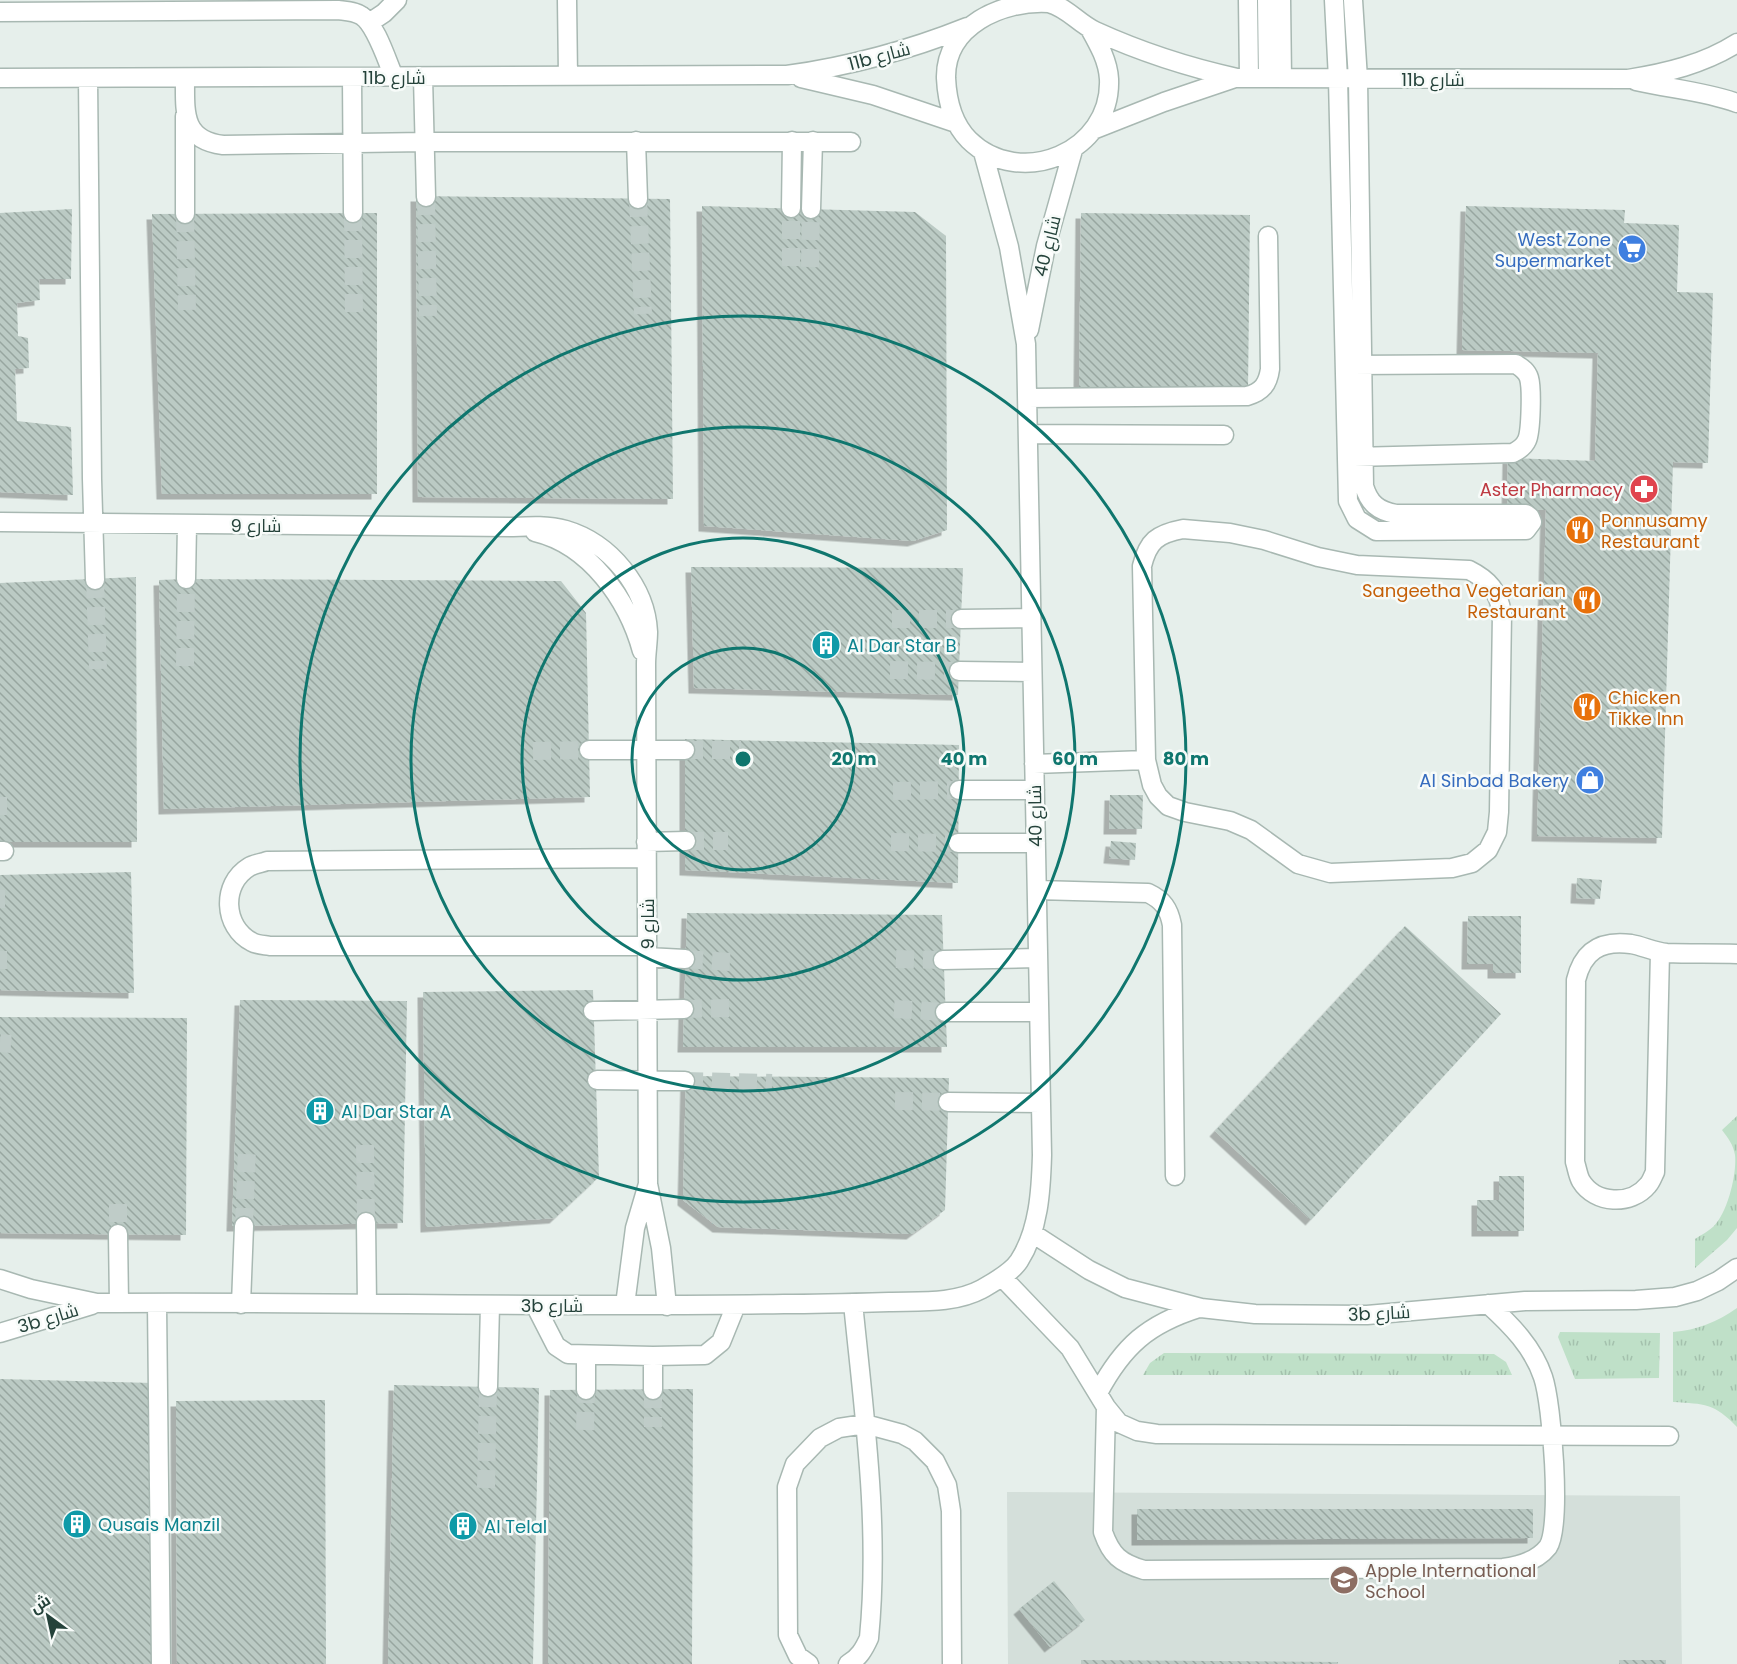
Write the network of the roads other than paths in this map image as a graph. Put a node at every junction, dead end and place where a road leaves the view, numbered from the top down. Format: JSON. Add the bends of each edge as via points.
{"nodes":[{"id":1,"x":397,"y":0,"type":"edge"},
{"id":2,"x":567,"y":0,"type":"edge"},
{"id":3,"x":1248,"y":0,"type":"edge"},
{"id":4,"x":1267,"y":0,"type":"edge"},
{"id":5,"x":1281,"y":0,"type":"edge"},
{"id":6,"x":1334,"y":0,"type":"edge"},
{"id":7,"x":1353,"y":0,"type":"edge"},
{"id":8,"x":208,"y":5,"type":"edge"},
{"id":9,"x":338,"y":5,"type":"edge"},
{"id":10,"x":132,"y":6,"type":"edge"},
{"id":11,"x":1069,"y":7,"type":"edge"},
{"id":12,"x":0,"y":12,"type":"edge"},
{"id":13,"x":977,"y":14,"type":"edge"},
{"id":14,"x":369,"y":23,"type":"junction"},
{"id":15,"x":1090,"y":29,"type":"junction"},
{"id":16,"x":1737,"y":43,"type":"edge"},
{"id":17,"x":787,"y":75,"type":"junction"},
{"id":18,"x":394,"y":76,"type":"junction"},
{"id":19,"x":423,"y":76,"type":"junction"},
{"id":20,"x":568,"y":76,"type":"junction"},
{"id":21,"x":352,"y":77,"type":"junction"},
{"id":22,"x":0,"y":78,"type":"edge"},
{"id":23,"x":88,"y":78,"type":"junction"},
{"id":24,"x":1243,"y":78,"type":"junction"},
{"id":25,"x":1275,"y":78,"type":"junction"},
{"id":26,"x":185,"y":79,"type":"junction"},
{"id":27,"x":1338,"y":79,"type":"junction"},
{"id":28,"x":1358,"y":79,"type":"junction"},
{"id":29,"x":1629,"y":79,"type":"junction"},
{"id":30,"x":1737,"y":103,"type":"edge"},
{"id":31,"x":185,"y":114,"type":"junction"},
{"id":32,"x":956,"y":123,"type":"junction"},
{"id":33,"x":1093,"y":130,"type":"junction"},
{"id":34,"x":636,"y":141,"type":"junction"},
{"id":35,"x":792,"y":141,"type":"junction"},
{"id":36,"x":813,"y":141,"type":"junction"},
{"id":37,"x":425,"y":142,"type":"junction"},
{"id":38,"x":851,"y":142,"type":"dead end"},
{"id":39,"x":354,"y":144,"type":"junction"},
{"id":40,"x":1073,"y":150,"type":"junction"},
{"id":41,"x":983,"y":152,"type":"junction"},
{"id":42,"x":426,"y":196,"type":"tunnel mouth"},
{"id":43,"x":638,"y":199,"type":"tunnel mouth"},
{"id":44,"x":791,"y":208,"type":"tunnel mouth"},
{"id":45,"x":811,"y":209,"type":"tunnel mouth"},
{"id":46,"x":353,"y":213,"type":"tunnel mouth"},
{"id":47,"x":185,"y":214,"type":"tunnel mouth"},
{"id":48,"x":1268,"y":236,"type":"dead end"},
{"id":49,"x":1026,"y":344,"type":"junction"},
{"id":50,"x":1353,"y":365,"type":"junction"},
{"id":51,"x":1027,"y":398,"type":"junction"},
{"id":52,"x":1028,"y":434,"type":"junction"},
{"id":53,"x":1224,"y":435,"type":"dead end"},
{"id":54,"x":1345,"y":457,"type":"junction"},
{"id":55,"x":1364,"y":457,"type":"junction"},
{"id":56,"x":0,"y":522,"type":"edge"},
{"id":57,"x":93,"y":523,"type":"junction"},
{"id":58,"x":187,"y":525,"type":"junction"},
{"id":59,"x":186,"y":579,"type":"tunnel mouth"},
{"id":60,"x":95,"y":580,"type":"tunnel mouth"},
{"id":61,"x":1031,"y":618,"type":"junction"},
{"id":62,"x":961,"y":619,"type":"tunnel mouth"},
{"id":63,"x":959,"y":671,"type":"tunnel mouth"},
{"id":64,"x":1032,"y":672,"type":"junction"},
{"id":65,"x":589,"y":750,"type":"tunnel mouth"},
{"id":66,"x":646,"y":750,"type":"junction"},
{"id":67,"x":685,"y":750,"type":"tunnel mouth"},
{"id":68,"x":1146,"y":760,"type":"junction"},
{"id":69,"x":1034,"y":764,"type":"junction"},
{"id":70,"x":959,"y":790,"type":"tunnel mouth"},
{"id":71,"x":1035,"y":790,"type":"junction"},
{"id":72,"x":686,"y":842,"type":"tunnel mouth"},
{"id":73,"x":958,"y":843,"type":"tunnel mouth"},
{"id":74,"x":1036,"y":843,"type":"junction"},
{"id":75,"x":646,"y":850,"type":"junction"},
{"id":76,"x":1037,"y":890,"type":"junction"},
{"id":77,"x":647,"y":952,"type":"junction"},
{"id":78,"x":1660,"y":952,"type":"junction"},
{"id":79,"x":1737,"y":954,"type":"edge"},
{"id":80,"x":1038,"y":958,"type":"junction"},
{"id":81,"x":685,"y":959,"type":"tunnel mouth"},
{"id":82,"x":943,"y":960,"type":"tunnel mouth"},
{"id":83,"x":684,"y":1009,"type":"tunnel mouth"},
{"id":84,"x":647,"y":1010,"type":"junction"},
{"id":85,"x":593,"y":1011,"type":"dead end"},
{"id":86,"x":945,"y":1012,"type":"tunnel mouth"},
{"id":87,"x":1039,"y":1012,"type":"junction"},
{"id":88,"x":597,"y":1080,"type":"dead end"},
{"id":89,"x":647,"y":1080,"type":"junction"},
{"id":90,"x":685,"y":1081,"type":"tunnel mouth"},
{"id":91,"x":948,"y":1101,"type":"tunnel mouth"},
{"id":92,"x":1041,"y":1103,"type":"junction"},
{"id":93,"x":1176,"y":1176,"type":"dead end"},
{"id":94,"x":648,"y":1184,"type":"junction"},
{"id":95,"x":366,"y":1222,"type":"tunnel mouth"},
{"id":96,"x":244,"y":1226,"type":"tunnel mouth"},
{"id":97,"x":1032,"y":1233,"type":"junction"},
{"id":98,"x":118,"y":1234,"type":"tunnel mouth"},
{"id":99,"x":1737,"y":1268,"type":"edge"},
{"id":100,"x":1002,"y":1277,"type":"junction"},
{"id":101,"x":0,"y":1279,"type":"edge"},
{"id":102,"x":118,"y":1303,"type":"junction"},
{"id":103,"x":852,"y":1303,"type":"junction"},
{"id":104,"x":97,"y":1304,"type":"junction"},
{"id":105,"x":157,"y":1304,"type":"junction"},
{"id":106,"x":241,"y":1304,"type":"junction"},
{"id":107,"x":367,"y":1304,"type":"junction"},
{"id":108,"x":1488,"y":1304,"type":"junction"},
{"id":109,"x":490,"y":1305,"type":"junction"},
{"id":110,"x":535,"y":1305,"type":"junction"},
{"id":111,"x":625,"y":1305,"type":"junction"},
{"id":112,"x":736,"y":1305,"type":"junction"},
{"id":113,"x":667,"y":1306,"type":"junction"},
{"id":114,"x":1201,"y":1308,"type":"junction"},
{"id":115,"x":0,"y":1333,"type":"edge"},
{"id":116,"x":586,"y":1355,"type":"junction"},
{"id":117,"x":653,"y":1356,"type":"junction"},
{"id":118,"x":488,"y":1387,"type":"tunnel mouth"},
{"id":119,"x":585,"y":1390,"type":"tunnel mouth"},
{"id":120,"x":653,"y":1390,"type":"tunnel mouth"},
{"id":121,"x":1102,"y":1400,"type":"junction"},
{"id":122,"x":866,"y":1424,"type":"junction"},
{"id":123,"x":1552,"y":1436,"type":"junction"},
{"id":124,"x":1669,"y":1436,"type":"dead end"},
{"id":125,"x":160,"y":1664,"type":"edge"},
{"id":126,"x":809,"y":1664,"type":"edge"},
{"id":127,"x":848,"y":1664,"type":"edge"},
{"id":128,"x":952,"y":1664,"type":"edge"}],
"edges":[{"from":1,"to":14,"type":"street"},
{"from":2,"to":20,"type":"street"},
{"from":3,"to":24,"type":"street"},
{"from":4,"to":25,"type":"street"},
{"from":5,"to":25,"type":"street"},
{"from":6,"to":27,"type":"street"},
{"from":7,"to":28,"type":"street"},
{"from":8,"to":9,"type":"street"},
{"from":8,"to":10,"type":"street"},
{"from":9,"to":14,"type":"street"},
{"from":10,"to":12,"type":"street"},
{"from":11,"to":13,"type":"street","via":[[1025,0]]},
{"from":11,"to":15,"type":"street"},
{"from":13,"to":17,"type":"street","name":"11b شارع","via":[[924,44],[879,58]]},
{"from":13,"to":32,"type":"street","via":[[952,49],[946,74],[947,99]]},
{"from":14,"to":18,"type":"street"},
{"from":15,"to":24,"type":"street","name":"11b شارع","via":[[1162,58]]},
{"from":15,"to":33,"type":"street","via":[[1104,53],[1109,80],[1105,106]]},
{"from":16,"to":29,"type":"street","name":"11b شارع","via":[[1680,68]]},
{"from":17,"to":20,"type":"street","name":"11b شارع"},
{"from":17,"to":32,"type":"street","name":"11b شارع","via":[[873,95]]},
{"from":18,"to":19,"type":"street","name":"11b شارع"},
{"from":18,"to":21,"type":"street","name":"11b شارع"},
{"from":19,"to":20,"type":"street","name":"11b شارع"},
{"from":19,"to":37,"type":"street"},
{"from":21,"to":26,"type":"street","name":"11b شارع"},
{"from":21,"to":39,"type":"street"},
{"from":22,"to":23,"type":"street","name":"11b شارع"},
{"from":23,"to":26,"type":"street","name":"11b شارع"},
{"from":23,"to":57,"type":"street"},
{"from":24,"to":25,"type":"street","name":"11b شارع"},
{"from":24,"to":33,"type":"street","name":"11b شارع","via":[[1164,102]]},
{"from":25,"to":27,"type":"street","name":"11b شارع"},
{"from":26,"to":31,"type":"street"},
{"from":27,"to":28,"type":"street","name":"11b شارع"},
{"from":27,"to":50,"type":"street"},
{"from":28,"to":29,"type":"street","name":"11b شارع"},
{"from":28,"to":50,"type":"street"},
{"from":29,"to":30,"type":"street","name":"11b شارع","via":[[1713,94]]},
{"from":31,"to":39,"type":"street","via":[[190,127],[210,143]]},
{"from":31,"to":47,"type":"street"},
{"from":32,"to":41,"type":"street"},
{"from":33,"to":40,"type":"street"},
{"from":34,"to":35,"type":"street"},
{"from":34,"to":37,"type":"street"},
{"from":34,"to":43,"type":"street"},
{"from":35,"to":36,"type":"street"},
{"from":35,"to":44,"type":"street"},
{"from":36,"to":38,"type":"street"},
{"from":36,"to":45,"type":"street"},
{"from":37,"to":39,"type":"street"},
{"from":37,"to":42,"type":"street"},
{"from":39,"to":46,"type":"street"},
{"from":40,"to":41,"type":"street","via":[[1052,160],[1029,164],[1005,161]]},
{"from":40,"to":49,"type":"street","name":"شارع 40","via":[[1046,246]]},
{"from":41,"to":49,"type":"street","name":"شارع 40","via":[[1009,247]]},
{"from":48,"to":51,"type":"street","via":[[1270,369],[1265,387],[1257,394]]},
{"from":49,"to":51,"type":"street","name":"شارع 40"},
{"from":50,"to":54,"type":"street"},
{"from":50,"to":55,"type":"street"},
{"from":50,"to":55,"type":"street","via":[[1516,364],[1529,376],[1528,437],[1513,453]]},
{"from":51,"to":52,"type":"street","name":"شارع 40"},
{"from":52,"to":53,"type":"street"},
{"from":52,"to":61,"type":"street","name":"شارع 40"},
{"from":54,"to":55,"type":"street"},
{"from":54,"to":55,"type":"street","via":[[1351,511],[1376,531],[1526,530],[1532,522],[1530,517],[1520,514],[1387,513],[1371,503],[1367,495]]},
{"from":56,"to":57,"type":"street","name":"شارع 9"},
{"from":57,"to":58,"type":"street","name":"شارع 9"},
{"from":57,"to":60,"type":"street"},
{"from":58,"to":59,"type":"street"},
{"from":58,"to":66,"type":"street","name":"شارع 9","via":[[512,527],[540,533],[590,562],[626,607],[646,664]]},
{"from":61,"to":62,"type":"street"},
{"from":61,"to":64,"type":"street","name":"شارع 40"},
{"from":63,"to":64,"type":"street"},
{"from":64,"to":69,"type":"street","name":"شارع 40"},
{"from":65,"to":66,"type":"street"},
{"from":66,"to":67,"type":"street"},
{"from":66,"to":75,"type":"street","name":"شارع 9"},
{"from":68,"to":68,"type":"street","via":[[1152,785],[1168,806],[1251,830],[1298,864],[1316,870],[1330,873],[1452,868],[1472,863],[1488,850],[1497,832],[1500,598],[1482,576],[1469,570],[1357,565],[1230,533],[1183,529],[1168,532],[1155,539],[1142,566]]},
{"from":68,"to":69,"type":"street"},
{"from":69,"to":71,"type":"street","name":"شارع 40"},
{"from":70,"to":71,"type":"street"},
{"from":71,"to":74,"type":"street","name":"شارع 40"},
{"from":72,"to":75,"type":"street"},
{"from":73,"to":74,"type":"street"},
{"from":74,"to":76,"type":"street","name":"شارع 40"},
{"from":75,"to":77,"type":"street","name":"شارع 9"},
{"from":75,"to":77,"type":"street","via":[[267,861],[250,866],[236,879],[228,896],[229,915],[238,931],[253,943],[270,946]]},
{"from":76,"to":80,"type":"street","name":"شارع 40"},
{"from":76,"to":93,"type":"street","via":[[1148,893],[1166,905],[1172,925]]},
{"from":77,"to":81,"type":"street"},
{"from":77,"to":84,"type":"street","name":"شارع 9"},
{"from":78,"to":78,"type":"street","via":[[1630,944],[1599,947],[1587,954],[1576,980],[1575,1162],[1581,1181],[1596,1195],[1615,1200],[1634,1196],[1648,1185],[1655,1172]]},
{"from":78,"to":79,"type":"street"},
{"from":80,"to":82,"type":"street"},
{"from":80,"to":87,"type":"street","name":"شارع 40"},
{"from":83,"to":84,"type":"street"},
{"from":84,"to":85,"type":"street"},
{"from":84,"to":89,"type":"street","name":"شارع 9"},
{"from":86,"to":87,"type":"street"},
{"from":87,"to":92,"type":"street","name":"شارع 40"},
{"from":88,"to":89,"type":"street"},
{"from":89,"to":90,"type":"street"},
{"from":89,"to":94,"type":"street","name":"شارع 9"},
{"from":91,"to":92,"type":"street"},
{"from":92,"to":97,"type":"street","name":"شارع 40","via":[[1041,1183]]},
{"from":94,"to":111,"type":"street","name":"شارع 9","via":[[635,1228]]},
{"from":94,"to":113,"type":"street","name":"شارع 9"},
{"from":95,"to":107,"type":"street"},
{"from":96,"to":106,"type":"street"},
{"from":97,"to":100,"type":"street","name":"شارع 40","via":[[1018,1262]]},
{"from":97,"to":114,"type":"street","name":"3b شارع","via":[[1125,1288]]},
{"from":98,"to":102,"type":"street"},
{"from":99,"to":108,"type":"street","name":"3b شارع","via":[[1697,1291],[1674,1297]]},
{"from":100,"to":103,"type":"street","name":"3b شارع","via":[[979,1291],[939,1301]]},
{"from":100,"to":121,"type":"street","via":[[1070,1348]]},
{"from":101,"to":104,"type":"street","name":"3b شارع"},
{"from":102,"to":104,"type":"street","name":"3b شارع"},
{"from":102,"to":105,"type":"street","name":"3b شارع"},
{"from":103,"to":112,"type":"street","name":"3b شارع"},
{"from":103,"to":122,"type":"street"},
{"from":104,"to":115,"type":"street","name":"3b شارع"},
{"from":105,"to":106,"type":"street","name":"3b شارع"},
{"from":105,"to":125,"type":"street"},
{"from":106,"to":107,"type":"street","name":"3b شارع"},
{"from":107,"to":109,"type":"street","name":"3b شارع"},
{"from":108,"to":114,"type":"street","name":"3b شارع","via":[[1367,1315],[1256,1314]]},
{"from":108,"to":123,"type":"street","via":[[1512,1326],[1543,1376]]},
{"from":109,"to":110,"type":"street","name":"3b شارع"},
{"from":109,"to":118,"type":"street"},
{"from":110,"to":111,"type":"street","name":"3b شارع"},
{"from":110,"to":116,"type":"street","via":[[556,1346],[568,1353]]},
{"from":111,"to":113,"type":"street","name":"3b شارع"},
{"from":112,"to":113,"type":"street","name":"3b شارع"},
{"from":112,"to":117,"type":"street","via":[[721,1342],[711,1351],[698,1356]]},
{"from":114,"to":121,"type":"street","via":[[1174,1316],[1128,1347],[1111,1369]]},
{"from":116,"to":117,"type":"street"},
{"from":116,"to":119,"type":"street"},
{"from":117,"to":120,"type":"street"},
{"from":121,"to":123,"type":"street","via":[[1119,1423],[1157,1434]]},
{"from":121,"to":123,"type":"street","via":[[1103,1532],[1117,1558],[1144,1570],[1519,1566],[1549,1546],[1553,1530]]},
{"from":122,"to":126,"type":"street","via":[[839,1428],[820,1438],[795,1464],[786,1487],[788,1635],[798,1656]]},
{"from":122,"to":127,"type":"street","via":[[872,1505],[869,1638],[864,1650]]},
{"from":122,"to":128,"type":"street","via":[[915,1441],[935,1461],[947,1485],[951,1511]]},
{"from":123,"to":124,"type":"street"}]}
